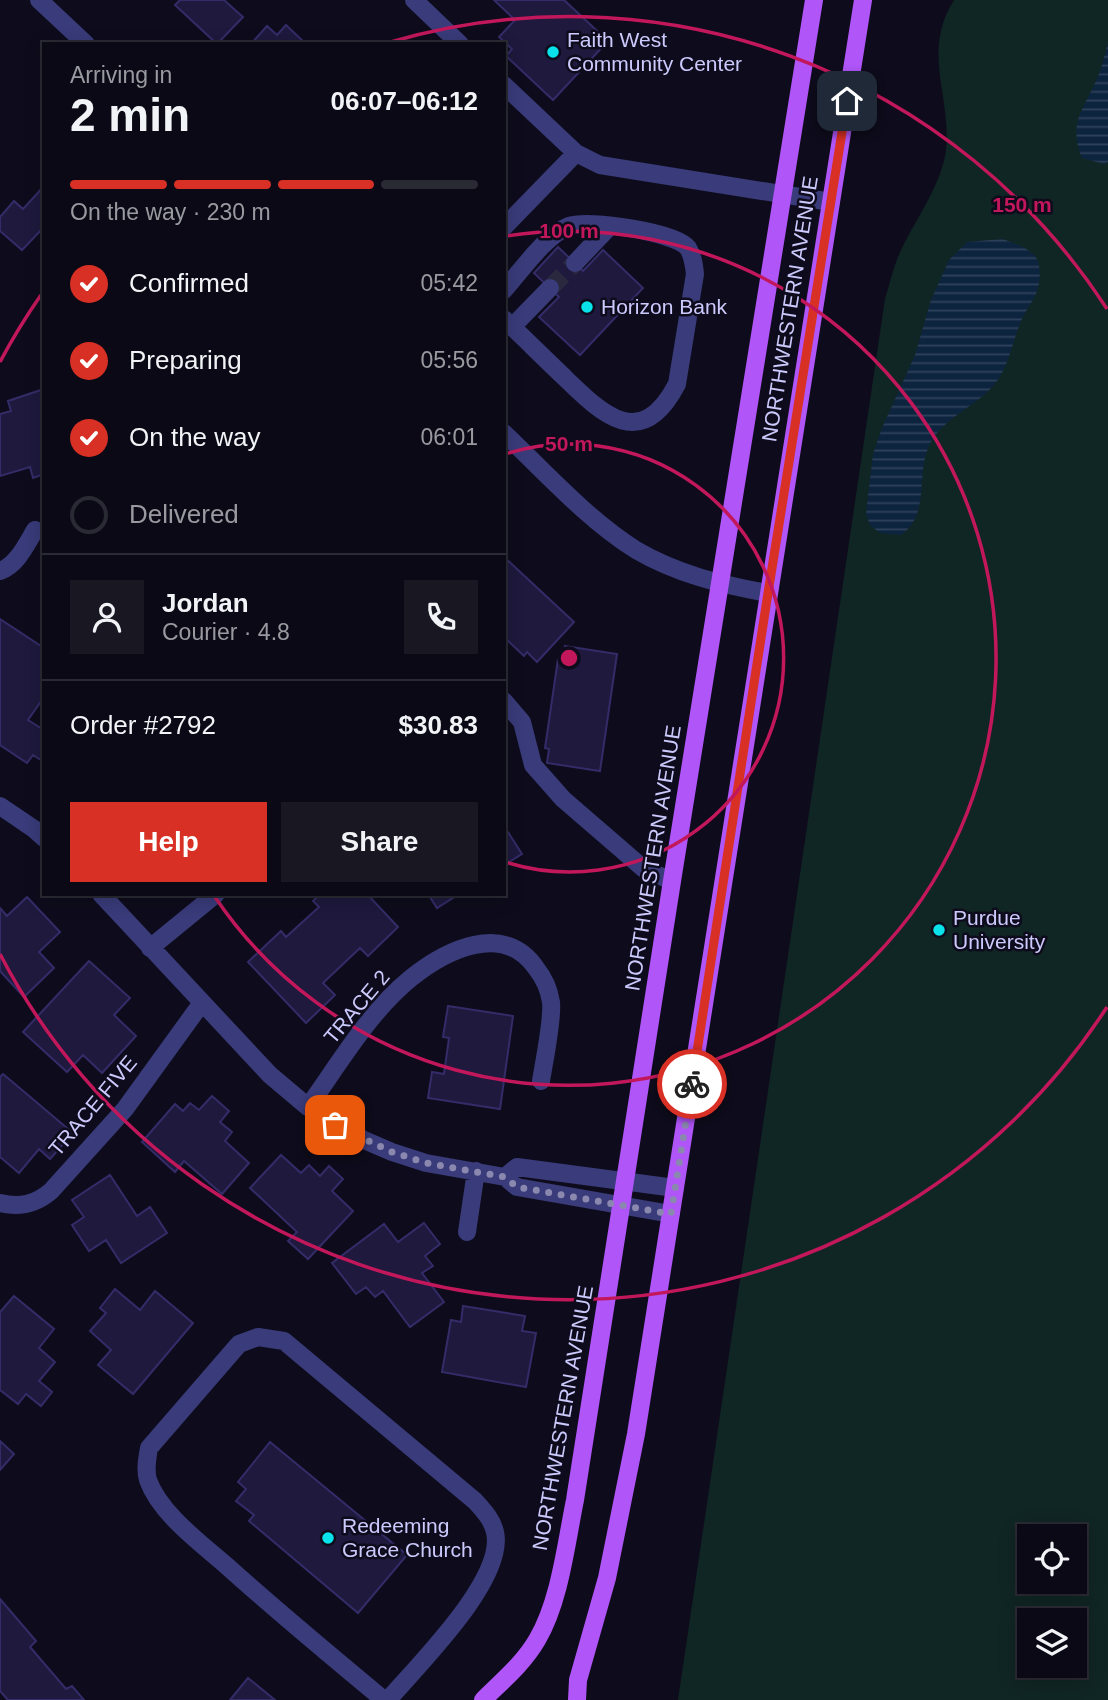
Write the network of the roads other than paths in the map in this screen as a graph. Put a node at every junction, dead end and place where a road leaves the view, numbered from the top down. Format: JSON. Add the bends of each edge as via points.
{"nodes":[{"id":1,"x":39,"y":0,"type":"edge"},
{"id":2,"x":414,"y":0,"type":"edge"},
{"id":3,"x":814,"y":0,"type":"edge"},
{"id":4,"x":863,"y":0,"type":"edge"},
{"id":5,"x":84,"y":42,"type":"edge"},
{"id":6,"x":458,"y":42,"type":"edge"},
{"id":7,"x":506,"y":87,"type":"edge"},
{"id":8,"x":576,"y":153,"type":"junction"},
{"id":9,"x":783,"y":194,"type":"junction"},
{"id":10,"x":831,"y":202,"type":"junction"},
{"id":11,"x":506,"y":225,"type":"edge"},
{"id":12,"x":610,"y":226,"type":"junction"},
{"id":13,"x":575,"y":263,"type":"tunnel mouth"},
{"id":14,"x":506,"y":288,"type":"edge"},
{"id":15,"x":550,"y":289,"type":"tunnel mouth"},
{"id":16,"x":508,"y":323,"type":"edge"},
{"id":17,"x":506,"y":435,"type":"edge"},
{"id":18,"x":36,"y":530,"type":"dead end"},
{"id":19,"x":0,"y":571,"type":"edge"},
{"id":20,"x":720,"y":584,"type":"junction"},
{"id":21,"x":768,"y":593,"type":"junction"},
{"id":22,"x":506,"y":703,"type":"edge"},
{"id":23,"x":0,"y":806,"type":"edge"},
{"id":24,"x":40,"y":828,"type":"edge"},
{"id":25,"x":672,"y":881,"type":"junction"},
{"id":26,"x":103,"y":896,"type":"edge"},
{"id":27,"x":214,"y":896,"type":"edge"},
{"id":28,"x":150,"y":948,"type":"junction"},
{"id":29,"x":201,"y":1004,"type":"junction"},
{"id":30,"x":541,"y":1081,"type":"dead end"},
{"id":31,"x":308,"y":1107,"type":"junction"},
{"id":32,"x":476,"y":1171,"type":"junction"},
{"id":33,"x":505,"y":1177,"type":"junction"},
{"id":34,"x":626,"y":1180,"type":"junction"},
{"id":35,"x":676,"y":1188,"type":"junction"},
{"id":36,"x":0,"y":1203,"type":"edge"},
{"id":37,"x":622,"y":1206,"type":"junction"},
{"id":38,"x":671,"y":1214,"type":"junction"},
{"id":39,"x":467,"y":1232,"type":"dead end"},
{"id":40,"x":386,"y":1700,"type":"edge"},
{"id":41,"x":483,"y":1700,"type":"edge"},
{"id":42,"x":577,"y":1700,"type":"edge"}],
"edges":[{"from":1,"to":5,"type":"street"},
{"from":2,"to":6,"type":"street"},
{"from":3,"to":9,"type":"main road","name":"NORTHWESTERN AVENUE"},
{"from":4,"to":10,"type":"main road","name":"NORTHWESTERN AVENUE"},
{"from":7,"to":8,"type":"street"},
{"from":8,"to":9,"type":"street","via":[[600,165]]},
{"from":8,"to":11,"type":"street"},
{"from":9,"to":10,"type":"street"},
{"from":9,"to":20,"type":"main road","name":"NORTHWESTERN AVENUE"},
{"from":10,"to":21,"type":"main road","name":"NORTHWESTERN AVENUE"},
{"from":12,"to":13,"type":"street"},
{"from":12,"to":14,"type":"street","via":[[571,225],[554,235]]},
{"from":12,"to":16,"type":"street","via":[[673,237],[687,247],[693,259],[695,274],[677,384],[660,409],[635,421],[607,415]]},
{"from":15,"to":16,"type":"street"},
{"from":17,"to":20,"type":"street","via":[[593,517],[636,550]]},
{"from":18,"to":19,"type":"street","via":[[17,559]]},
{"from":20,"to":21,"type":"street"},
{"from":20,"to":25,"type":"main road","name":"NORTHWESTERN AVENUE"},
{"from":21,"to":35,"type":"main road","name":"NORTHWESTERN AVENUE"},
{"from":22,"to":25,"type":"street","via":[[522,722],[533,765],[563,799],[644,869]]},
{"from":23,"to":24,"type":"street"},
{"from":25,"to":34,"type":"main road","name":"NORTHWESTERN AVENUE"},
{"from":26,"to":28,"type":"street"},
{"from":27,"to":28,"type":"street"},
{"from":28,"to":29,"type":"street"},
{"from":29,"to":31,"type":"street"},
{"from":29,"to":36,"type":"street","name":"TRACE FIVE","via":[[125,1109],[51,1191],[26,1205]]},
{"from":30,"to":31,"type":"street","name":"TRACE 2","via":[[551,1003],[545,981],[517,949],[500,942],[479,943],[458,949],[411,978],[360,1034]]},
{"from":31,"to":32,"type":"street","via":[[392,1152]]},
{"from":32,"to":33,"type":"street"},
{"from":32,"to":39,"type":"street"},
{"from":33,"to":34,"type":"street","via":[[517,1167]]},
{"from":33,"to":37,"type":"street","via":[[517,1187]]},
{"from":34,"to":35,"type":"street"},
{"from":34,"to":37,"type":"main road","name":"NORTHWESTERN AVENUE"},
{"from":35,"to":38,"type":"main road","name":"NORTHWESTERN AVENUE"},
{"from":37,"to":38,"type":"street"},
{"from":37,"to":41,"type":"main road","name":"NORTHWESTERN AVENUE","via":[[575,1500],[551,1605],[527,1655]]},
{"from":38,"to":42,"type":"main road","name":"NORTHWESTERN AVENUE","via":[[633,1447]]},
{"from":40,"to":40,"type":"street","via":[[187,1531],[165,1509],[149,1481],[149,1448],[239,1344],[258,1337],[284,1341],[489,1516],[495,1554],[479,1588],[467,1608]]}]}
